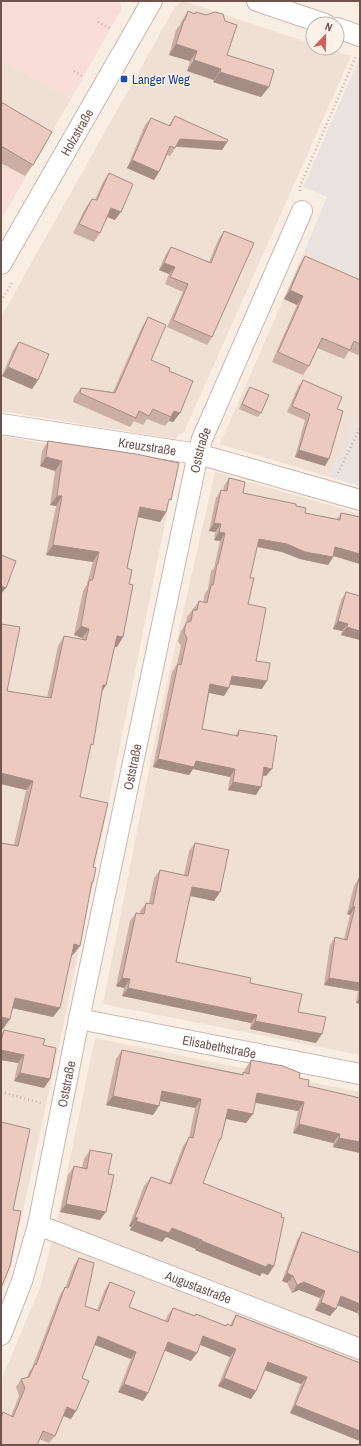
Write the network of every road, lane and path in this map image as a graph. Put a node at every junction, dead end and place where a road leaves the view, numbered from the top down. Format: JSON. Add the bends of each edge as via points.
{"nodes":[{"id":1,"x":152,"y":1,"type":"edge"},
{"id":2,"x":257,"y":1,"type":"edge"},
{"id":3,"x":305,"y":17,"type":"edge"},
{"id":4,"x":98,"y":22,"type":"dead end"},
{"id":5,"x":116,"y":32,"type":"dead end"},
{"id":6,"x":345,"y":33,"type":"edge"},
{"id":7,"x":359,"y":43,"type":"edge"},
{"id":8,"x":74,"y":71,"type":"dead end"},
{"id":9,"x":90,"y":80,"type":"dead end"},
{"id":10,"x":302,"y":211,"type":"joint"},
{"id":11,"x":1,"y":264,"type":"edge"},
{"id":12,"x":1,"y":424,"type":"edge"},
{"id":13,"x":360,"y":428,"type":"edge"},
{"id":14,"x":198,"y":454,"type":"junction"},
{"id":15,"x":329,"y":491,"type":"junction"},
{"id":16,"x":360,"y":500,"type":"edge"},
{"id":17,"x":80,"y":1019,"type":"junction"},
{"id":18,"x":360,"y":1074,"type":"edge"},
{"id":19,"x":1,"y":1092,"type":"edge"},
{"id":20,"x":61,"y":1108,"type":"junction"},
{"id":21,"x":38,"y":1225,"type":"junction"},
{"id":22,"x":1,"y":1335,"type":"edge"},
{"id":23,"x":360,"y":1349,"type":"edge"}],
"edges":[{"from":1,"to":11,"type":"street","name":"Holzstraße"},
{"from":2,"to":3,"type":"street"},
{"from":4,"to":5,"type":"path"},
{"from":6,"to":7,"type":"street"},
{"from":7,"to":10,"type":"path","via":[[300,186]]},
{"from":8,"to":9,"type":"path"},
{"from":10,"to":14,"type":"street","name":"Oststraße","via":[[202,439]]},
{"from":12,"to":14,"type":"street","name":"Kreuzstraße"},
{"from":13,"to":15,"type":"path"},
{"from":14,"to":15,"type":"street","name":"Kreuzstraße"},
{"from":14,"to":17,"type":"street","name":"Oststraße"},
{"from":15,"to":16,"type":"street","name":"Kreuzstraße"},
{"from":17,"to":18,"type":"street","name":"Elisabethstraße"},
{"from":17,"to":20,"type":"street","name":"Oststraße"},
{"from":19,"to":20,"type":"path"},
{"from":20,"to":21,"type":"street","name":"Oststraße"},
{"from":21,"to":22,"type":"street","name":"Oststraße","via":[[22,1281]]},
{"from":21,"to":23,"type":"street","name":"Augustastraße"}]}
